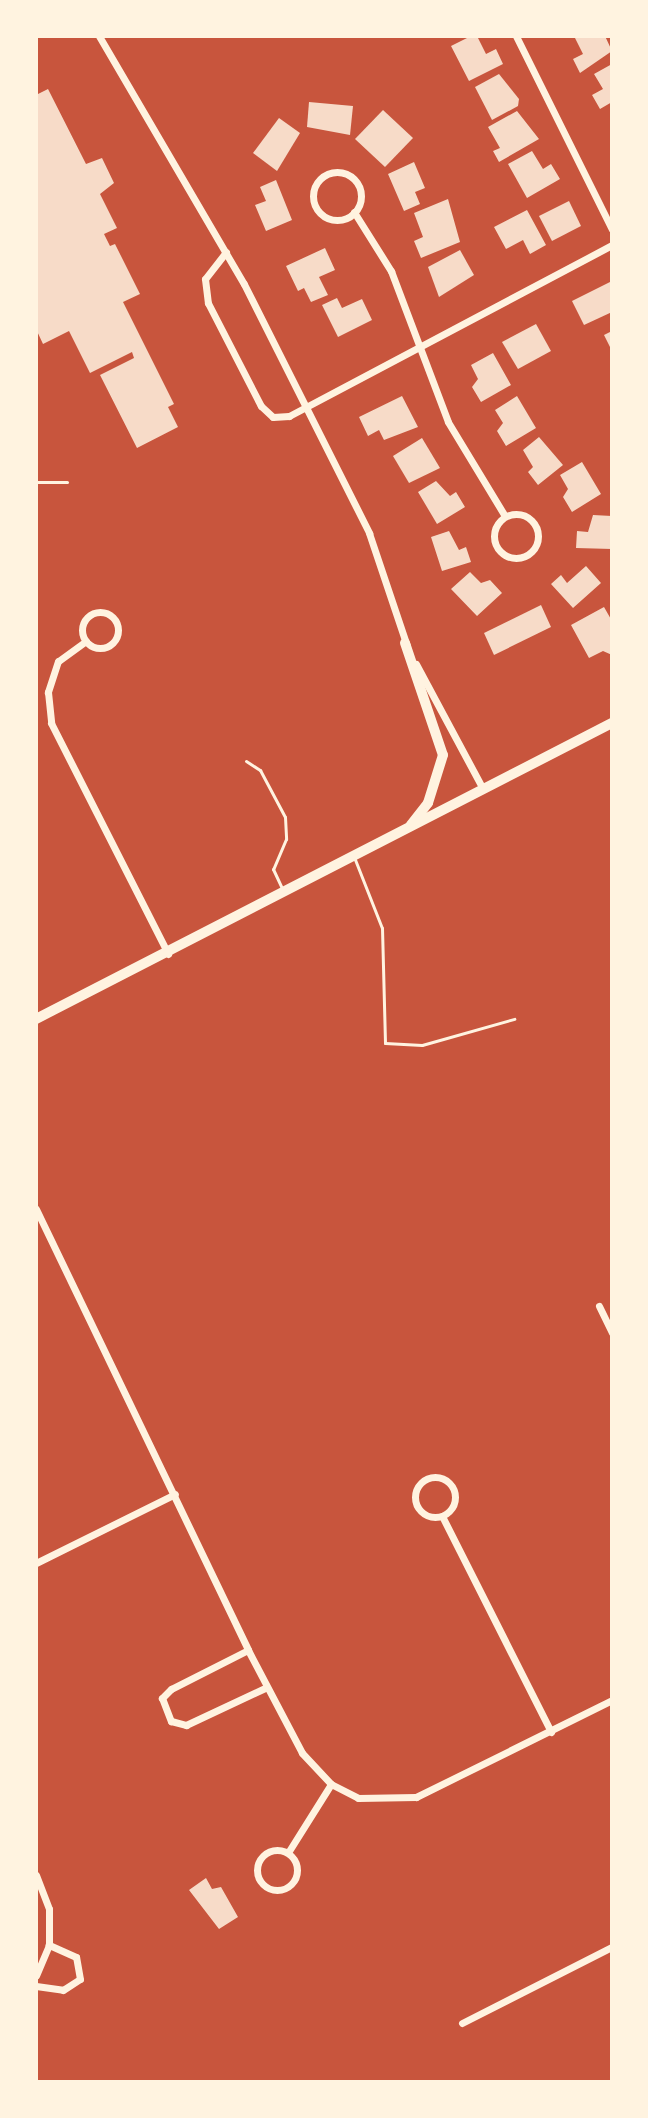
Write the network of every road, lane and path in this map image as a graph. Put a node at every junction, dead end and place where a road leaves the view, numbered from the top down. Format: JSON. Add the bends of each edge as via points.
{"nodes":[{"id":1,"x":99,"y":36,"type":"edge"},
{"id":2,"x":516,"y":36,"type":"edge"},
{"id":3,"x":354,"y":212,"type":"junction"},
{"id":4,"x":612,"y":229,"type":"edge"},
{"id":5,"x":612,"y":245,"type":"edge"},
{"id":6,"x":226,"y":252,"type":"junction"},
{"id":7,"x":419,"y":347,"type":"junction"},
{"id":8,"x":306,"y":406,"type":"junction"},
{"id":9,"x":36,"y":482,"type":"edge"},
{"id":10,"x":67,"y":482,"type":"dead end"},
{"id":11,"x":505,"y":516,"type":"junction"},
{"id":12,"x":86,"y":641,"type":"junction"},
{"id":13,"x":405,"y":643,"type":"junction"},
{"id":14,"x":612,"y":723,"type":"edge"},
{"id":15,"x":246,"y":761,"type":"dead end"},
{"id":16,"x":483,"y":789,"type":"junction"},
{"id":17,"x":409,"y":828,"type":"junction"},
{"id":18,"x":354,"y":857,"type":"junction"},
{"id":19,"x":285,"y":893,"type":"junction"},
{"id":20,"x":168,"y":954,"type":"junction"},
{"id":21,"x":36,"y":1019,"type":"edge"},
{"id":22,"x":514,"y":1019,"type":"dead end"},
{"id":23,"x":36,"y":1209,"type":"edge"},
{"id":24,"x":599,"y":1306,"type":"dead end"},
{"id":25,"x":612,"y":1333,"type":"edge"},
{"id":26,"x":175,"y":1494,"type":"junction"},
{"id":27,"x":442,"y":1516,"type":"junction"},
{"id":28,"x":36,"y":1563,"type":"edge"},
{"id":29,"x":248,"y":1650,"type":"junction"},
{"id":30,"x":267,"y":1687,"type":"junction"},
{"id":31,"x":612,"y":1700,"type":"edge"},
{"id":32,"x":551,"y":1732,"type":"junction"},
{"id":33,"x":331,"y":1784,"type":"junction"},
{"id":34,"x":289,"y":1851,"type":"junction"},
{"id":35,"x":36,"y":1875,"type":"edge"},
{"id":36,"x":49,"y":1945,"type":"junction"},
{"id":37,"x":612,"y":1947,"type":"edge"},
{"id":38,"x":36,"y":1975,"type":"edge"},
{"id":39,"x":36,"y":1986,"type":"edge"},
{"id":40,"x":462,"y":2023,"type":"dead end"}],
"edges":[{"from":1,"to":6,"type":"street"},
{"from":2,"to":4,"type":"street"},
{"from":3,"to":3,"type":"street","via":[[360,200],[354,180],[335,172],[321,178],[313,194],[318,210],[332,219]]},
{"from":3,"to":7,"type":"street","via":[[391,271]]},
{"from":5,"to":7,"type":"street"},
{"from":6,"to":8,"type":"street"},
{"from":6,"to":8,"type":"street","via":[[205,279],[208,303],[261,406],[273,417],[289,416]]},
{"from":7,"to":8,"type":"street"},
{"from":7,"to":11,"type":"street","via":[[448,422]]},
{"from":8,"to":13,"type":"street","via":[[369,533]]},
{"from":9,"to":10,"type":"lane"},
{"from":11,"to":11,"type":"street","via":[[493,536],[499,551],[510,558],[529,554],[538,540],[535,525],[525,516]]},
{"from":12,"to":12,"type":"street","via":[[95,647],[112,643],[118,633],[113,617],[102,611],[85,618]]},
{"from":12,"to":20,"type":"street","via":[[58,661],[48,692],[51,723]]},
{"from":13,"to":16,"type":"street"},
{"from":13,"to":17,"type":"main road","via":[[443,755],[428,803]]},
{"from":14,"to":16,"type":"main road"},
{"from":15,"to":19,"type":"lane","via":[[260,770],[285,817],[286,839],[273,869]]},
{"from":16,"to":17,"type":"main road"},
{"from":17,"to":18,"type":"main road"},
{"from":18,"to":19,"type":"main road"},
{"from":18,"to":22,"type":"lane","via":[[382,928],[385,1043],[422,1045]]},
{"from":19,"to":20,"type":"main road"},
{"from":20,"to":21,"type":"main road"},
{"from":23,"to":26,"type":"street"},
{"from":24,"to":25,"type":"street"},
{"from":26,"to":28,"type":"street"},
{"from":26,"to":29,"type":"street"},
{"from":27,"to":27,"type":"street","via":[[453,1507],[454,1493],[441,1478],[427,1478],[417,1486],[416,1505],[424,1515]]},
{"from":27,"to":32,"type":"street"},
{"from":29,"to":30,"type":"street"},
{"from":29,"to":30,"type":"street","via":[[171,1689],[162,1698],[171,1721],[186,1725]]},
{"from":30,"to":33,"type":"street","via":[[302,1753]]},
{"from":31,"to":32,"type":"street"},
{"from":32,"to":33,"type":"street","via":[[416,1797],[358,1798]]},
{"from":33,"to":34,"type":"street"},
{"from":34,"to":34,"type":"street","via":[[271,1851],[259,1861],[258,1879],[268,1891],[280,1892],[293,1881]]},
{"from":35,"to":36,"type":"street","via":[[49,1909]]},
{"from":36,"to":38,"type":"street"},
{"from":36,"to":39,"type":"street","via":[[76,1957],[80,1979],[63,1990]]},
{"from":37,"to":40,"type":"street"}]}
